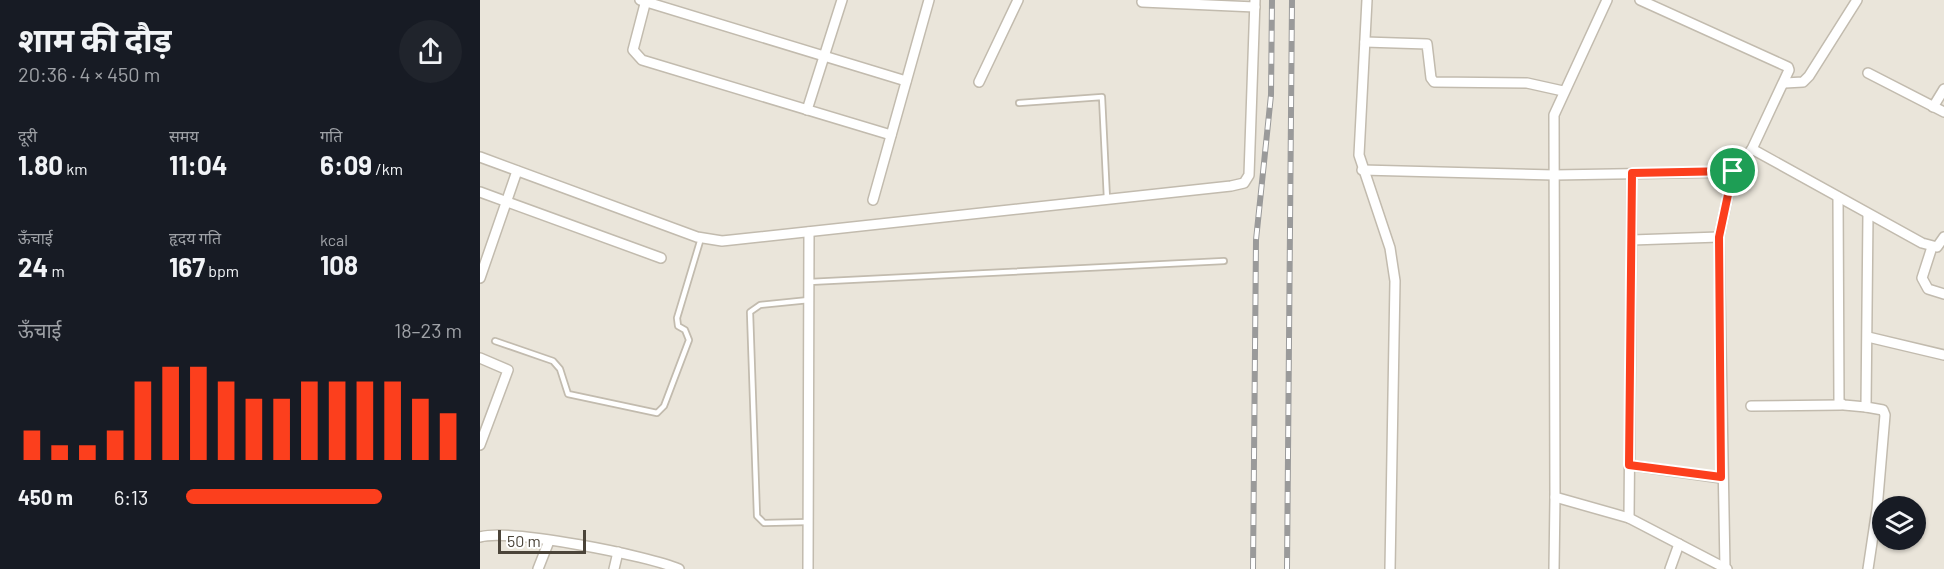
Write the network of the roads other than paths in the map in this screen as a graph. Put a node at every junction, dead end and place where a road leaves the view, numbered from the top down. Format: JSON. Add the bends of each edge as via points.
{"nodes":[{"id":1,"x":928,"y":0,"type":"edge"},
{"id":2,"x":1018,"y":0,"type":"edge"},
{"id":3,"x":1366,"y":0,"type":"edge"},
{"id":4,"x":1607,"y":0,"type":"edge"},
{"id":5,"x":1641,"y":0,"type":"edge"},
{"id":6,"x":1671,"y":0,"type":"edge"},
{"id":7,"x":1857,"y":0,"type":"edge"},
{"id":8,"x":644,"y":1,"type":"edge"},
{"id":9,"x":840,"y":1,"type":"edge"},
{"id":10,"x":1142,"y":2,"type":"dead end"},
{"id":11,"x":1255,"y":4,"type":"edge"},
{"id":12,"x":1665,"y":11,"type":"junction"},
{"id":13,"x":1365,"y":42,"type":"junction"},
{"id":14,"x":824,"y":55,"type":"junction"},
{"id":15,"x":1868,"y":73,"type":"dead end"},
{"id":16,"x":906,"y":81,"type":"junction"},
{"id":17,"x":979,"y":82,"type":"dead end"},
{"id":18,"x":1785,"y":83,"type":"junction"},
{"id":19,"x":1944,"y":89,"type":"edge"},
{"id":20,"x":1563,"y":92,"type":"junction"},
{"id":21,"x":1019,"y":103,"type":"dead end"},
{"id":22,"x":1933,"y":107,"type":"junction"},
{"id":23,"x":807,"y":110,"type":"junction"},
{"id":24,"x":1944,"y":112,"type":"edge"},
{"id":25,"x":891,"y":135,"type":"junction"},
{"id":26,"x":1752,"y":149,"type":"junction"},
{"id":27,"x":480,"y":157,"type":"edge"},
{"id":28,"x":1362,"y":170,"type":"junction"},
{"id":29,"x":517,"y":171,"type":"junction"},
{"id":30,"x":1733,"y":171,"type":"junction"},
{"id":31,"x":1632,"y":173,"type":"junction"},
{"id":32,"x":1554,"y":175,"type":"junction"},
{"id":33,"x":480,"y":192,"type":"edge"},
{"id":34,"x":1838,"y":197,"type":"junction"},
{"id":35,"x":873,"y":200,"type":"dead end"},
{"id":36,"x":1107,"y":200,"type":"junction"},
{"id":37,"x":506,"y":202,"type":"junction"},
{"id":38,"x":1868,"y":214,"type":"junction"},
{"id":39,"x":809,"y":232,"type":"junction"},
{"id":40,"x":1719,"y":237,"type":"junction"},
{"id":41,"x":1944,"y":237,"type":"edge"},
{"id":42,"x":701,"y":238,"type":"junction"},
{"id":43,"x":1632,"y":240,"type":"junction"},
{"id":44,"x":1932,"y":247,"type":"junction"},
{"id":45,"x":661,"y":258,"type":"dead end"},
{"id":46,"x":1224,"y":261,"type":"dead end"},
{"id":47,"x":480,"y":278,"type":"edge"},
{"id":48,"x":809,"y":282,"type":"junction"},
{"id":49,"x":1944,"y":294,"type":"edge"},
{"id":50,"x":808,"y":300,"type":"junction"},
{"id":51,"x":1868,"y":337,"type":"junction"},
{"id":52,"x":495,"y":341,"type":"dead end"},
{"id":53,"x":1944,"y":356,"type":"edge"},
{"id":54,"x":480,"y":358,"type":"edge"},
{"id":55,"x":1841,"y":405,"type":"junction"},
{"id":56,"x":1751,"y":406,"type":"dead end"},
{"id":57,"x":1866,"y":406,"type":"junction"},
{"id":58,"x":480,"y":446,"type":"edge"},
{"id":59,"x":1629,"y":465,"type":"junction"},
{"id":60,"x":1721,"y":477,"type":"junction"},
{"id":61,"x":1555,"y":496,"type":"junction"},
{"id":62,"x":1629,"y":518,"type":"junction"},
{"id":63,"x":808,"y":522,"type":"junction"},
{"id":64,"x":480,"y":537,"type":"edge"},
{"id":65,"x":549,"y":541,"type":"junction"},
{"id":66,"x":1679,"y":544,"type":"junction"},
{"id":67,"x":618,"y":552,"type":"junction"},
{"id":68,"x":541,"y":567,"type":"edge"},
{"id":69,"x":1726,"y":568,"type":"edge"},
{"id":70,"x":614,"y":569,"type":"edge"},
{"id":71,"x":678,"y":569,"type":"edge"},
{"id":72,"x":808,"y":569,"type":"edge"},
{"id":73,"x":1390,"y":569,"type":"edge"},
{"id":74,"x":1554,"y":569,"type":"edge"},
{"id":75,"x":1670,"y":569,"type":"edge"},
{"id":76,"x":1868,"y":569,"type":"edge"}],
"edges":[{"from":1,"to":16,"type":"street"},
{"from":2,"to":17,"type":"street"},
{"from":3,"to":13,"type":"street"},
{"from":4,"to":20,"type":"street"},
{"from":5,"to":12,"type":"street"},
{"from":6,"to":12,"type":"street"},
{"from":7,"to":18,"type":"street","via":[[1809,76],[1803,82]]},
{"from":8,"to":14,"type":"street"},
{"from":8,"to":23,"type":"street","via":[[633,50],[636,56]]},
{"from":9,"to":14,"type":"street"},
{"from":10,"to":11,"type":"street"},
{"from":11,"to":36,"type":"street","via":[[1248,180],[1231,186]]},
{"from":12,"to":18,"type":"street","via":[[1784,65],[1789,70]]},
{"from":13,"to":20,"type":"street","via":[[1427,44],[1434,82],[1527,83]]},
{"from":13,"to":28,"type":"street","via":[[1359,145]]},
{"from":14,"to":16,"type":"street"},
{"from":14,"to":23,"type":"street"},
{"from":15,"to":22,"type":"street"},
{"from":16,"to":25,"type":"street"},
{"from":18,"to":26,"type":"street"},
{"from":19,"to":22,"type":"street"},
{"from":20,"to":32,"type":"street","via":[[1554,115]]},
{"from":21,"to":36,"type":"lane","via":[[1102,97]]},
{"from":22,"to":24,"type":"street"},
{"from":23,"to":25,"type":"street"},
{"from":25,"to":35,"type":"street"},
{"from":26,"to":30,"type":"street"},
{"from":26,"to":34,"type":"street"},
{"from":27,"to":29,"type":"street"},
{"from":28,"to":32,"type":"street"},
{"from":28,"to":73,"type":"street","via":[[1390,248],[1395,280]]},
{"from":29,"to":37,"type":"street"},
{"from":29,"to":42,"type":"street"},
{"from":30,"to":31,"type":"street"},
{"from":30,"to":40,"type":"street"},
{"from":31,"to":32,"type":"street"},
{"from":31,"to":43,"type":"street"},
{"from":32,"to":61,"type":"street"},
{"from":33,"to":37,"type":"street"},
{"from":34,"to":38,"type":"street"},
{"from":34,"to":55,"type":"street"},
{"from":36,"to":39,"type":"street"},
{"from":37,"to":45,"type":"street"},
{"from":37,"to":47,"type":"street"},
{"from":38,"to":44,"type":"street"},
{"from":38,"to":51,"type":"street"},
{"from":39,"to":42,"type":"street","via":[[722,241]]},
{"from":39,"to":48,"type":"street"},
{"from":40,"to":43,"type":"street"},
{"from":40,"to":60,"type":"street"},
{"from":41,"to":44,"type":"street","via":[[1941,244]]},
{"from":42,"to":52,"type":"lane","via":[[677,318],[689,340],[664,406],[657,413],[568,394],[560,369],[553,361]]},
{"from":43,"to":59,"type":"street"},
{"from":44,"to":49,"type":"street","via":[[1922,278],[1928,289]]},
{"from":46,"to":48,"type":"lane"},
{"from":48,"to":50,"type":"street"},
{"from":50,"to":63,"type":"street"},
{"from":50,"to":63,"type":"lane","via":[[760,305],[750,312],[757,516],[765,523]]},
{"from":51,"to":53,"type":"street"},
{"from":51,"to":57,"type":"street"},
{"from":54,"to":58,"type":"street","via":[[508,370]]},
{"from":55,"to":56,"type":"street"},
{"from":55,"to":57,"type":"street"},
{"from":57,"to":76,"type":"street","via":[[1883,410],[1885,415]]},
{"from":59,"to":60,"type":"street"},
{"from":59,"to":62,"type":"street"},
{"from":60,"to":69,"type":"street"},
{"from":61,"to":62,"type":"street"},
{"from":61,"to":74,"type":"street"},
{"from":62,"to":66,"type":"street"},
{"from":63,"to":72,"type":"street"},
{"from":64,"to":65,"type":"street"},
{"from":65,"to":67,"type":"street"},
{"from":65,"to":68,"type":"street"},
{"from":66,"to":69,"type":"street"},
{"from":66,"to":75,"type":"street"},
{"from":67,"to":70,"type":"street"},
{"from":67,"to":71,"type":"street","via":[[647,557]]}]}
